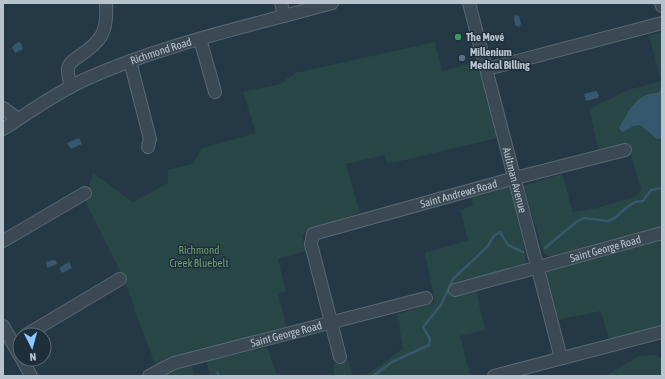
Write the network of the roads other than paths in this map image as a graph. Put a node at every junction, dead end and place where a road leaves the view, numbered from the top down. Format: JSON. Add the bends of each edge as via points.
{"nodes":[{"id":1,"x":106,"y":3,"type":"edge"},
{"id":2,"x":281,"y":3,"type":"edge"},
{"id":3,"x":332,"y":3,"type":"edge"},
{"id":4,"x":469,"y":3,"type":"edge"},
{"id":5,"x":661,"y":3,"type":"edge"},
{"id":6,"x":662,"y":6,"type":"edge"},
{"id":7,"x":284,"y":16,"type":"junction"},
{"id":8,"x":662,"y":23,"type":"edge"},
{"id":9,"x":200,"y":39,"type":"junction"},
{"id":10,"x":130,"y":61,"type":"junction"},
{"id":11,"x":487,"y":69,"type":"junction"},
{"id":12,"x":71,"y":87,"type":"junction"},
{"id":13,"x":215,"y":92,"type":"dead end"},
{"id":14,"x":3,"y":108,"type":"edge"},
{"id":15,"x":18,"y":119,"type":"junction"},
{"id":16,"x":3,"y":129,"type":"edge"},
{"id":17,"x":148,"y":147,"type":"dead end"},
{"id":18,"x":625,"y":150,"type":"dead end"},
{"id":19,"x":515,"y":178,"type":"junction"},
{"id":20,"x":85,"y":193,"type":"dead end"},
{"id":21,"x":662,"y":233,"type":"edge"},
{"id":22,"x":3,"y":241,"type":"edge"},
{"id":23,"x":538,"y":266,"type":"junction"},
{"id":24,"x":120,"y":279,"type":"dead end"},
{"id":25,"x":456,"y":290,"type":"dead end"},
{"id":26,"x":426,"y":298,"type":"dead end"},
{"id":27,"x":331,"y":322,"type":"junction"},
{"id":28,"x":3,"y":326,"type":"edge"},
{"id":29,"x":39,"y":327,"type":"edge"},
{"id":30,"x":662,"y":332,"type":"edge"},
{"id":31,"x":12,"y":343,"type":"edge"},
{"id":32,"x":340,"y":357,"type":"dead end"},
{"id":33,"x":561,"y":358,"type":"junction"},
{"id":34,"x":26,"y":367,"type":"edge"},
{"id":35,"x":31,"y":376,"type":"edge"},
{"id":36,"x":149,"y":376,"type":"edge"},
{"id":37,"x":494,"y":376,"type":"edge"}],
"edges":[{"from":1,"to":12,"type":"street","via":[[107,22],[104,32],[92,48],[76,58],[68,67]]},
{"from":2,"to":7,"type":"street"},
{"from":3,"to":7,"type":"street","name":"Richmond Road"},
{"from":4,"to":11,"type":"street","name":"Aultman Avenue"},
{"from":5,"to":6,"type":"street"},
{"from":7,"to":9,"type":"street","name":"Richmond Road"},
{"from":8,"to":11,"type":"street"},
{"from":9,"to":10,"type":"street","name":"Richmond Road"},
{"from":9,"to":13,"type":"street"},
{"from":10,"to":12,"type":"street","name":"Richmond Road"},
{"from":10,"to":17,"type":"street","via":[[150,139]]},
{"from":11,"to":19,"type":"street","name":"Aultman Avenue"},
{"from":12,"to":15,"type":"street","name":"Richmond Road"},
{"from":14,"to":15,"type":"street"},
{"from":15,"to":16,"type":"street","name":"Richmond Road"},
{"from":18,"to":19,"type":"street","name":"Saint Andrews Road"},
{"from":19,"to":23,"type":"street","name":"Aultman Avenue"},
{"from":19,"to":27,"type":"street","name":"Saint Andrews Road","via":[[316,233],[311,237],[312,244]]},
{"from":20,"to":22,"type":"street"},
{"from":21,"to":23,"type":"street","name":"Saint George Road"},
{"from":23,"to":25,"type":"street","name":"Saint George Road"},
{"from":23,"to":33,"type":"street","name":"Aultman Avenue"},
{"from":24,"to":29,"type":"street"},
{"from":26,"to":27,"type":"street","name":"Saint George Road"},
{"from":27,"to":32,"type":"street"},
{"from":27,"to":36,"type":"street","name":"Saint George Road","via":[[174,363]]},
{"from":28,"to":31,"type":"street"},
{"from":30,"to":33,"type":"street"},
{"from":33,"to":37,"type":"street"},
{"from":34,"to":35,"type":"street"}]}
